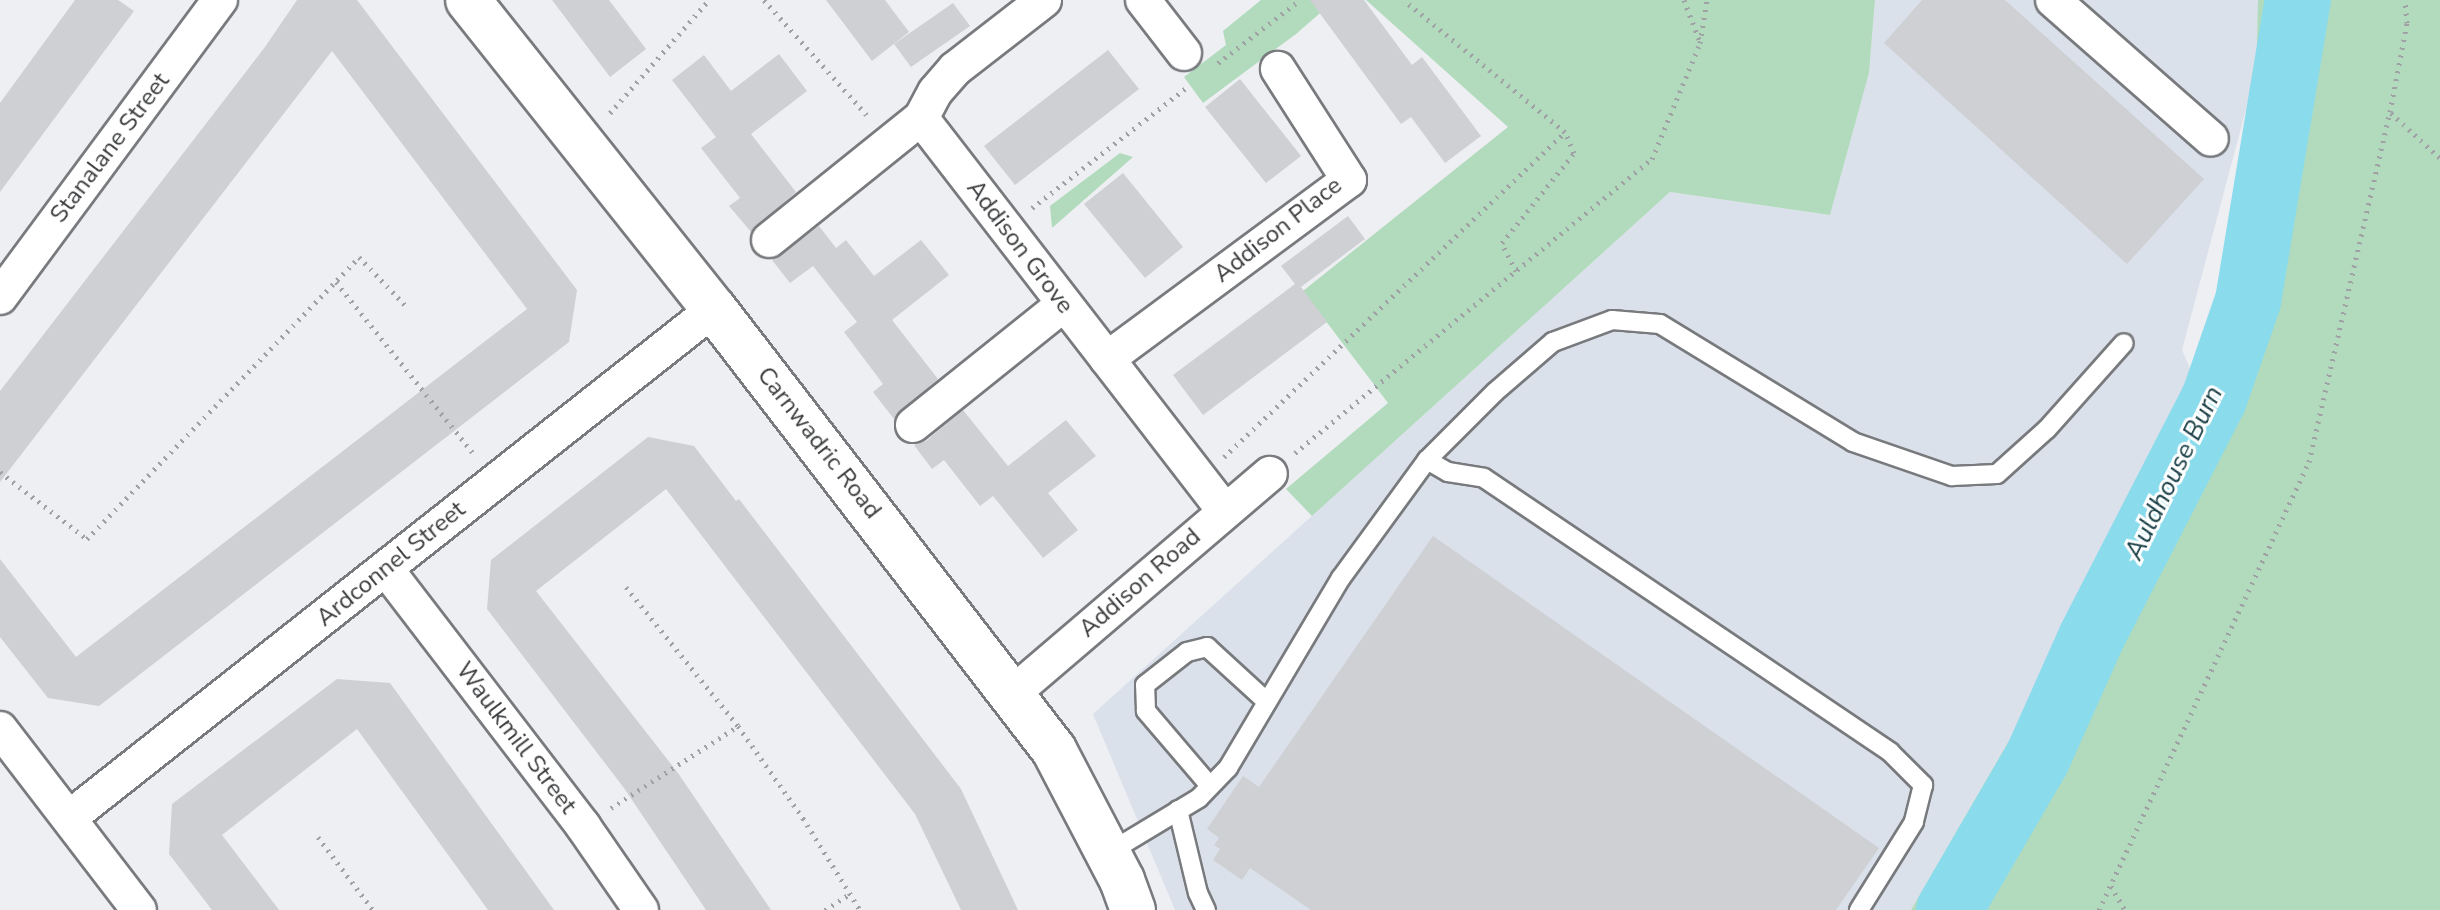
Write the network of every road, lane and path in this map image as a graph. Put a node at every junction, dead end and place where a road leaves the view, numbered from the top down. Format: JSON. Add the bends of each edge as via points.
{"nodes":[{"id":1,"x":220,"y":0,"type":"edge"},
{"id":2,"x":468,"y":0,"type":"edge"},
{"id":3,"x":709,"y":0,"type":"edge"},
{"id":4,"x":764,"y":0,"type":"edge"},
{"id":5,"x":1044,"y":0,"type":"edge"},
{"id":6,"x":1143,"y":0,"type":"edge"},
{"id":7,"x":1300,"y":0,"type":"edge"},
{"id":8,"x":1404,"y":0,"type":"edge"},
{"id":9,"x":1684,"y":0,"type":"edge"},
{"id":10,"x":1707,"y":0,"type":"edge"},
{"id":11,"x":2053,"y":0,"type":"edge"},
{"id":12,"x":2405,"y":0,"type":"edge"},
{"id":13,"x":1700,"y":43,"type":"junction"},
{"id":14,"x":1196,"y":68,"type":"junction"},
{"id":15,"x":1278,"y":69,"type":"dead end"},
{"id":16,"x":2390,"y":112,"type":"junction"},
{"id":17,"x":921,"y":118,"type":"junction"},
{"id":18,"x":1565,"y":132,"type":"junction"},
{"id":19,"x":2211,"y":139,"type":"dead end"},
{"id":20,"x":891,"y":143,"type":"junction"},
{"id":21,"x":583,"y":144,"type":"junction"},
{"id":22,"x":2440,"y":158,"type":"edge"},
{"id":23,"x":1005,"y":228,"type":"junction"},
{"id":24,"x":769,"y":240,"type":"dead end"},
{"id":25,"x":1516,"y":271,"type":"junction"},
{"id":26,"x":336,"y":282,"type":"junction"},
{"id":27,"x":0,"y":297,"type":"edge"},
{"id":28,"x":1064,"y":304,"type":"junction"},
{"id":29,"x":406,"y":306,"type":"dead end"},
{"id":30,"x":714,"y":309,"type":"junction"},
{"id":31,"x":2124,"y":343,"type":"dead end"},
{"id":32,"x":1107,"y":359,"type":"junction"},
{"id":33,"x":913,"y":425,"type":"dead end"},
{"id":34,"x":1427,"y":460,"type":"junction"},
{"id":35,"x":0,"y":472,"type":"edge"},
{"id":36,"x":1270,"y":474,"type":"joint"},
{"id":37,"x":495,"y":480,"type":"junction"},
{"id":38,"x":1200,"y":480,"type":"junction"},
{"id":39,"x":1225,"y":511,"type":"junction"},
{"id":40,"x":386,"y":569,"type":"junction"},
{"id":41,"x":626,"y":587,"type":"dead end"},
{"id":42,"x":1012,"y":694,"type":"junction"},
{"id":43,"x":1267,"y":702,"type":"junction"},
{"id":44,"x":738,"y":726,"type":"junction"},
{"id":45,"x":0,"y":729,"type":"edge"},
{"id":46,"x":1210,"y":786,"type":"junction"},
{"id":47,"x":1178,"y":810,"type":"junction"},
{"id":48,"x":69,"y":818,"type":"junction"},
{"id":49,"x":583,"y":826,"type":"junction"},
{"id":50,"x":318,"y":837,"type":"dead end"},
{"id":51,"x":1108,"y":853,"type":"junction"},
{"id":52,"x":2111,"y":885,"type":"junction"},
{"id":53,"x":851,"y":893,"type":"junction"},
{"id":54,"x":139,"y":910,"type":"edge"},
{"id":55,"x":373,"y":910,"type":"edge"},
{"id":56,"x":641,"y":910,"type":"edge"},
{"id":57,"x":825,"y":910,"type":"edge"},
{"id":58,"x":860,"y":910,"type":"edge"},
{"id":59,"x":1133,"y":910,"type":"edge"},
{"id":60,"x":1206,"y":910,"type":"edge"},
{"id":61,"x":1859,"y":910,"type":"edge"},
{"id":62,"x":2099,"y":910,"type":"edge"},
{"id":63,"x":2125,"y":910,"type":"edge"}],
"edges":[{"from":1,"to":27,"type":"street","name":"Stanalane Street"},
{"from":2,"to":21,"type":"street","name":"Carnwadric Road"},
{"from":3,"to":21,"type":"path"},
{"from":4,"to":20,"type":"path"},
{"from":5,"to":17,"type":"street","via":[[955,69]]},
{"from":6,"to":14,"type":"street"},
{"from":7,"to":14,"type":"path"},
{"from":8,"to":18,"type":"path"},
{"from":9,"to":13,"type":"path"},
{"from":10,"to":13,"type":"path"},
{"from":11,"to":19,"type":"street"},
{"from":12,"to":16,"type":"path","via":[[2407,23]]},
{"from":13,"to":25,"type":"path","via":[[1652,159]]},
{"from":14,"to":23,"type":"path"},
{"from":15,"to":32,"type":"street","name":"Addison Place","via":[[1349,180]]},
{"from":16,"to":22,"type":"path"},
{"from":16,"to":52,"type":"path","via":[[2309,462]]},
{"from":17,"to":20,"type":"street"},
{"from":17,"to":23,"type":"street","name":"Addison Grove"},
{"from":18,"to":25,"type":"path","via":[[1574,153],[1502,243]]},
{"from":18,"to":38,"type":"path"},
{"from":20,"to":24,"type":"street"},
{"from":21,"to":30,"type":"street","name":"Carnwadric Road"},
{"from":23,"to":28,"type":"street","name":"Addison Grove"},
{"from":25,"to":36,"type":"path"},
{"from":26,"to":29,"type":"path","via":[[359,257]]},
{"from":26,"to":35,"type":"path","via":[[87,539]]},
{"from":26,"to":37,"type":"path"},
{"from":28,"to":32,"type":"street","name":"Addison Grove"},
{"from":28,"to":33,"type":"street"},
{"from":30,"to":37,"type":"street","name":"Ardconnel Street"},
{"from":30,"to":42,"type":"street","name":"Carnwadric Road"},
{"from":31,"to":34,"type":"lane","via":[[2047,429],[1997,474],[1952,476],[1853,442],[1660,324],[1612,320],[1553,342]]},
{"from":32,"to":38,"type":"street","name":"Addison Grove"},
{"from":34,"to":43,"type":"lane","via":[[1341,578]]},
{"from":34,"to":61,"type":"lane","via":[[1448,472],[1484,478],[1890,752],[1923,785],[1914,822]]},
{"from":36,"to":39,"type":"street","name":"Addison Road"},
{"from":37,"to":40,"type":"street","name":"Ardconnel Street"},
{"from":38,"to":39,"type":"street","name":"Addison Grove"},
{"from":39,"to":42,"type":"street","name":"Addison Road"},
{"from":40,"to":48,"type":"street","name":"Ardconnel Street"},
{"from":40,"to":49,"type":"street","name":"Waulkmill Street"},
{"from":41,"to":44,"type":"path"},
{"from":42,"to":51,"type":"street","name":"Carnwadric Road","via":[[1054,750]]},
{"from":43,"to":46,"type":"lane","via":[[1228,768]]},
{"from":43,"to":46,"type":"lane","via":[[1207,647],[1187,652],[1145,685],[1146,711]]},
{"from":44,"to":49,"type":"path"},
{"from":44,"to":53,"type":"path"},
{"from":45,"to":48,"type":"street"},
{"from":46,"to":47,"type":"lane"},
{"from":47,"to":51,"type":"lane"},
{"from":47,"to":60,"type":"lane"},
{"from":48,"to":54,"type":"street"},
{"from":49,"to":56,"type":"street","name":"Waulkmill Street"},
{"from":50,"to":55,"type":"path"},
{"from":51,"to":59,"type":"street","name":"Carnwadric Road"},
{"from":52,"to":62,"type":"path"},
{"from":52,"to":63,"type":"path"},
{"from":53,"to":57,"type":"path"},
{"from":53,"to":58,"type":"path"}]}
